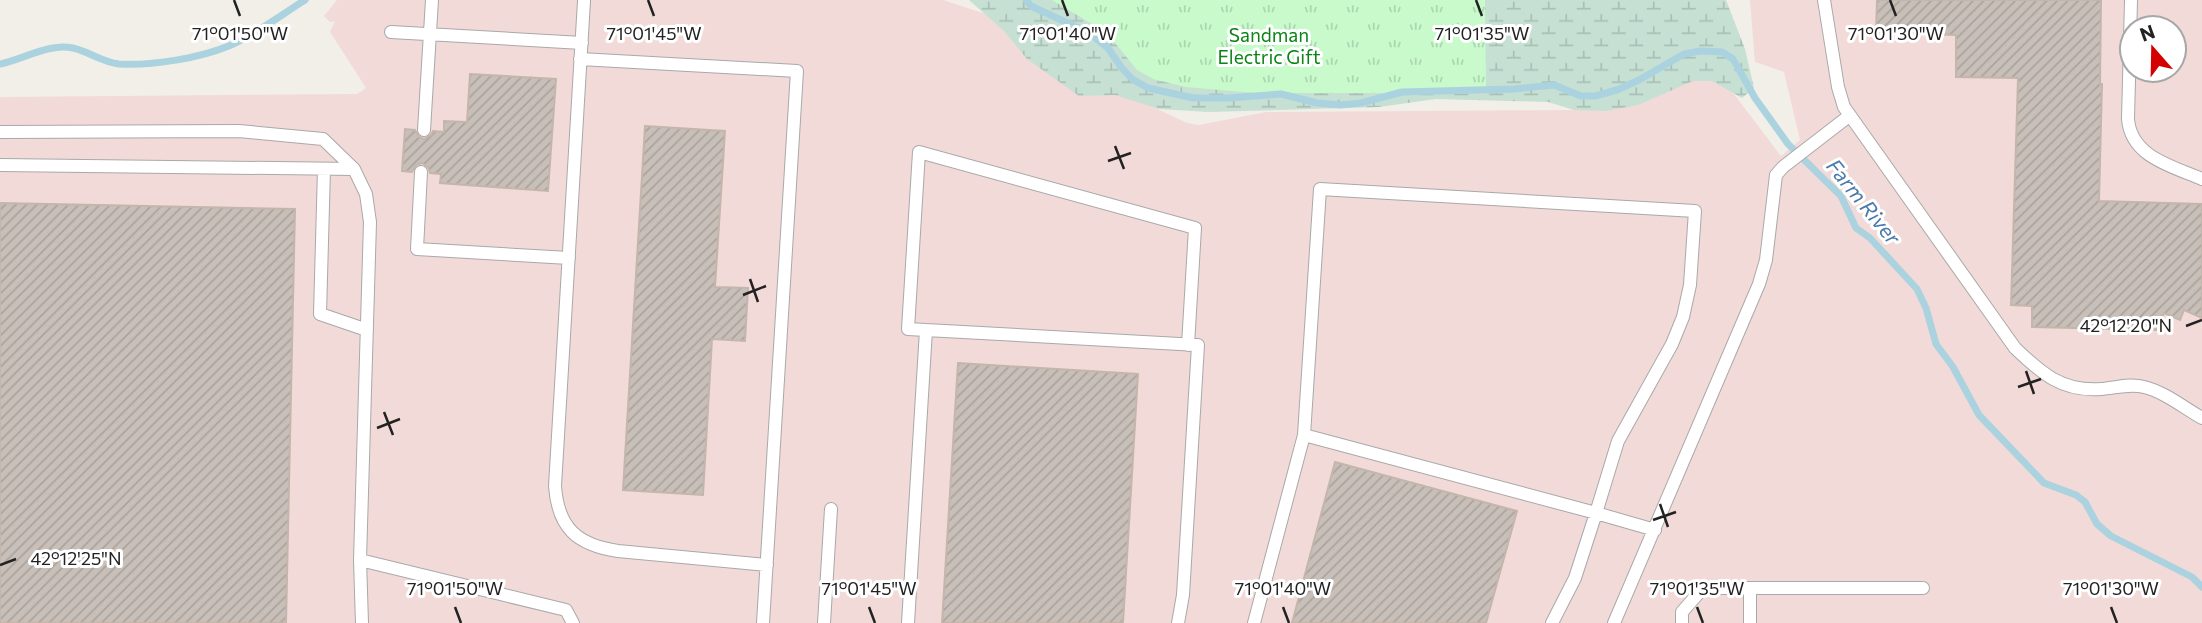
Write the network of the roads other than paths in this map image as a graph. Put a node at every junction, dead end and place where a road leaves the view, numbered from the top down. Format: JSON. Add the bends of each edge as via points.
{"nodes":[{"id":1,"x":432,"y":0,"type":"edge"},
{"id":2,"x":1824,"y":0,"type":"edge"},
{"id":3,"x":2131,"y":0,"type":"edge"},
{"id":4,"x":584,"y":1,"type":"edge"},
{"id":5,"x":391,"y":32,"type":"dead end"},
{"id":6,"x":430,"y":34,"type":"junction"},
{"id":7,"x":582,"y":43,"type":"junction"},
{"id":8,"x":580,"y":59,"type":"junction"},
{"id":9,"x":1849,"y":116,"type":"junction"},
{"id":10,"x":424,"y":130,"type":"dead end"},
{"id":11,"x":0,"y":132,"type":"edge"},
{"id":12,"x":0,"y":164,"type":"edge"},
{"id":13,"x":324,"y":169,"type":"junction"},
{"id":14,"x":354,"y":169,"type":"junction"},
{"id":15,"x":421,"y":172,"type":"dead end"},
{"id":16,"x":2202,"y":179,"type":"edge"},
{"id":17,"x":569,"y":258,"type":"junction"},
{"id":18,"x":367,"y":330,"type":"junction"},
{"id":19,"x":926,"y":330,"type":"junction"},
{"id":20,"x":1188,"y":345,"type":"junction"},
{"id":21,"x":2202,"y":418,"type":"edge"},
{"id":22,"x":1304,"y":435,"type":"junction"},
{"id":23,"x":831,"y":509,"type":"dead end"},
{"id":24,"x":1596,"y":513,"type":"junction"},
{"id":25,"x":1655,"y":530,"type":"junction"},
{"id":26,"x":360,"y":560,"type":"junction"},
{"id":27,"x":767,"y":565,"type":"junction"},
{"id":28,"x":1750,"y":588,"type":"junction"},
{"id":29,"x":1923,"y":588,"type":"dead end"},
{"id":30,"x":362,"y":623,"type":"edge"},
{"id":31,"x":573,"y":623,"type":"edge"},
{"id":32,"x":763,"y":623,"type":"edge"},
{"id":33,"x":824,"y":623,"type":"edge"},
{"id":34,"x":908,"y":623,"type":"edge"},
{"id":35,"x":1178,"y":623,"type":"edge"},
{"id":36,"x":1254,"y":623,"type":"edge"},
{"id":37,"x":1552,"y":623,"type":"edge"},
{"id":38,"x":1614,"y":623,"type":"edge"},
{"id":39,"x":1682,"y":623,"type":"edge"},
{"id":40,"x":1750,"y":623,"type":"edge"}],
"edges":[{"from":1,"to":6,"type":"lane"},
{"from":2,"to":9,"type":"lane","via":[[1838,87]]},
{"from":3,"to":16,"type":"lane","via":[[2131,135],[2147,154]]},
{"from":4,"to":7,"type":"lane"},
{"from":5,"to":6,"type":"lane"},
{"from":6,"to":7,"type":"lane"},
{"from":6,"to":10,"type":"lane"},
{"from":7,"to":8,"type":"lane"},
{"from":8,"to":17,"type":"lane"},
{"from":8,"to":27,"type":"lane","via":[[797,71]]},
{"from":9,"to":21,"type":"lane","via":[[2015,348],[2042,374],[2069,387],[2141,386]]},
{"from":9,"to":25,"type":"lane","via":[[1783,167],[1775,180],[1759,284]]},
{"from":11,"to":14,"type":"lane","via":[[239,131],[323,139]]},
{"from":12,"to":13,"type":"lane"},
{"from":13,"to":14,"type":"lane"},
{"from":13,"to":18,"type":"lane","via":[[320,314]]},
{"from":14,"to":18,"type":"lane","via":[[366,194],[370,222]]},
{"from":15,"to":17,"type":"lane","via":[[417,249]]},
{"from":17,"to":27,"type":"lane","via":[[555,486],[559,510],[570,530],[586,544],[607,550]]},
{"from":18,"to":26,"type":"lane"},
{"from":19,"to":20,"type":"lane"},
{"from":19,"to":20,"type":"lane","via":[[908,329],[919,152],[1195,228]]},
{"from":19,"to":34,"type":"lane"},
{"from":20,"to":35,"type":"lane","via":[[1198,345]]},
{"from":22,"to":24,"type":"lane"},
{"from":22,"to":24,"type":"lane","via":[[1320,189],[1695,211],[1683,317],[1618,440]]},
{"from":22,"to":36,"type":"lane"},
{"from":23,"to":33,"type":"lane"},
{"from":24,"to":25,"type":"lane"},
{"from":24,"to":37,"type":"lane","via":[[1575,578]]},
{"from":25,"to":38,"type":"lane"},
{"from":26,"to":30,"type":"lane"},
{"from":26,"to":31,"type":"lane","via":[[566,610]]},
{"from":27,"to":32,"type":"lane"},
{"from":28,"to":29,"type":"lane"},
{"from":28,"to":39,"type":"lane","via":[[1703,588],[1682,612]]},
{"from":28,"to":40,"type":"lane"}]}
